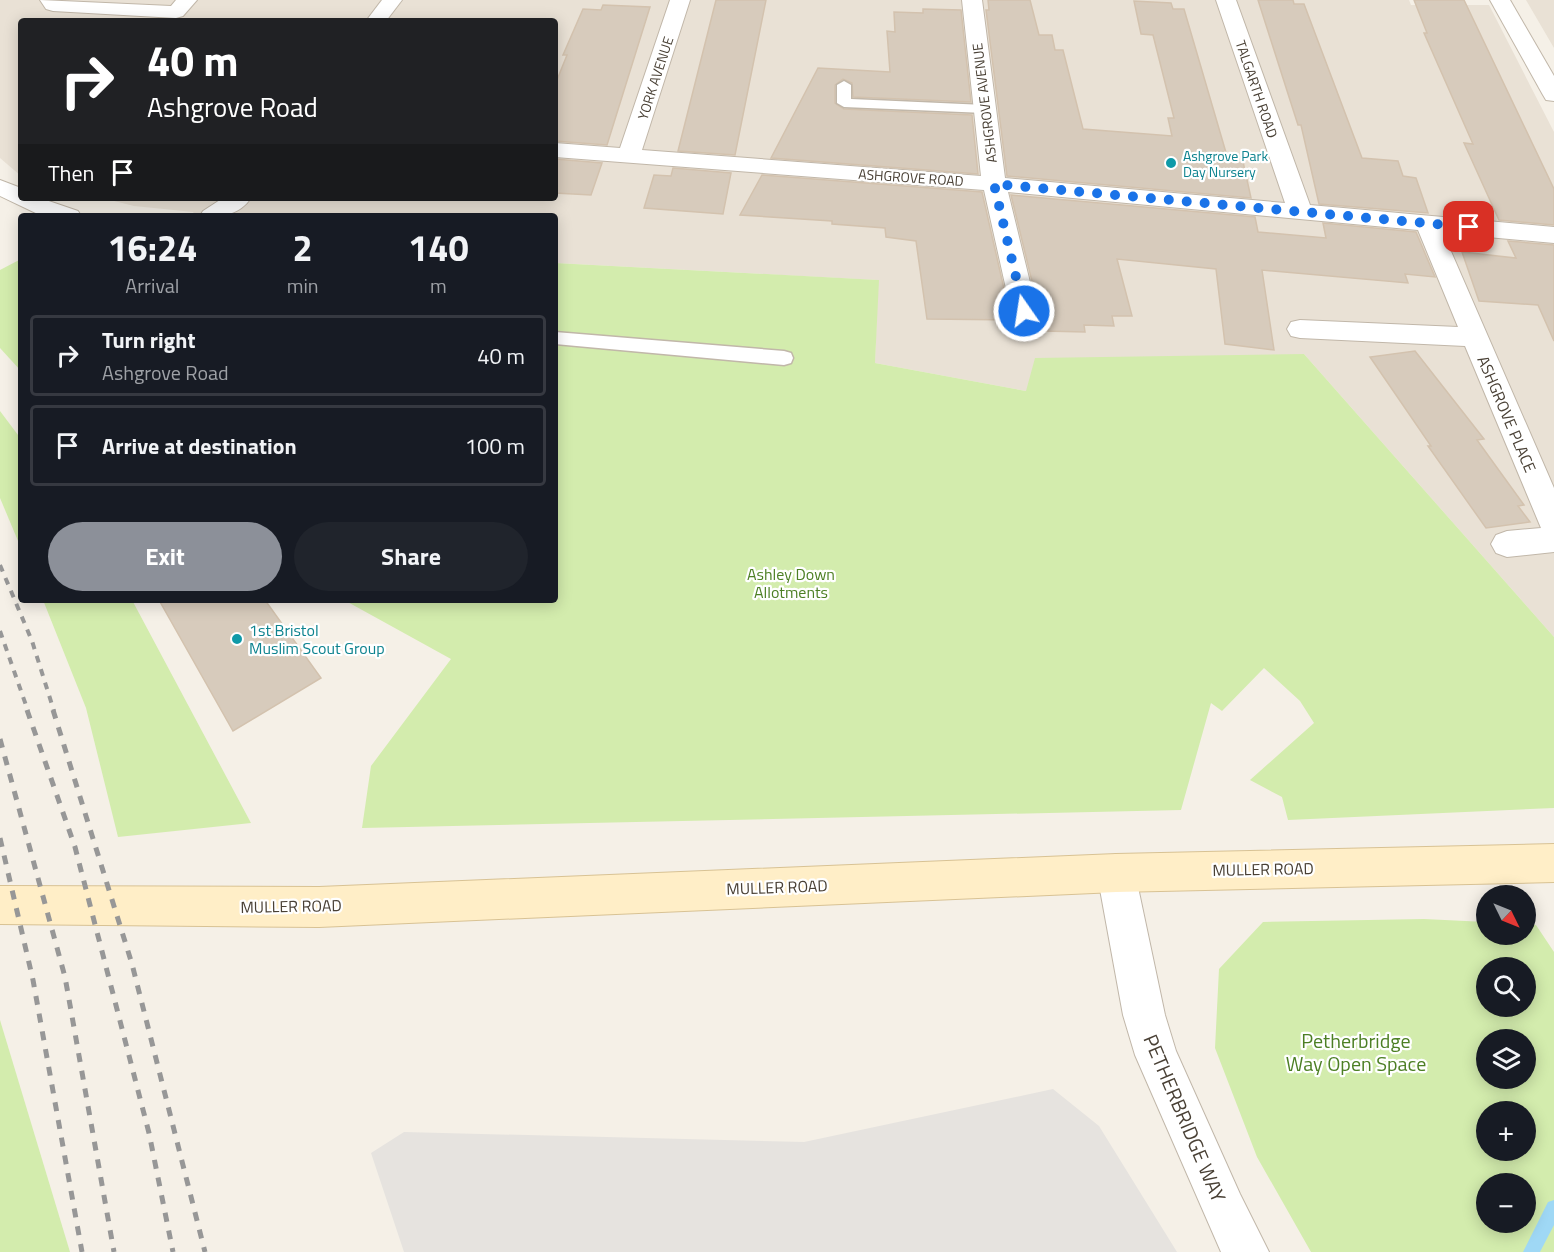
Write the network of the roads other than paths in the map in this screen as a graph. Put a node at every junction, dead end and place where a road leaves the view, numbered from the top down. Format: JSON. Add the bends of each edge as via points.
{"nodes":[{"id":1,"x":50,"y":0,"type":"edge"},
{"id":2,"x":187,"y":0,"type":"edge"},
{"id":3,"x":392,"y":0,"type":"edge"},
{"id":4,"x":680,"y":0,"type":"edge"},
{"id":5,"x":972,"y":0,"type":"edge"},
{"id":6,"x":1226,"y":0,"type":"edge"},
{"id":7,"x":1500,"y":0,"type":"edge"},
{"id":8,"x":378,"y":18,"type":"edge"},
{"id":9,"x":844,"y":85,"type":"dead end"},
{"id":10,"x":1554,"y":95,"type":"edge"},
{"id":11,"x":985,"y":109,"type":"junction"},
{"id":12,"x":558,"y":150,"type":"edge"},
{"id":13,"x":629,"y":155,"type":"junction"},
{"id":14,"x":994,"y":184,"type":"junction"},
{"id":15,"x":31,"y":201,"type":"edge"},
{"id":16,"x":235,"y":201,"type":"edge"},
{"id":17,"x":1300,"y":211,"type":"junction"},
{"id":18,"x":58,"y":213,"type":"edge"},
{"id":19,"x":219,"y":213,"type":"edge"},
{"id":20,"x":1427,"y":223,"type":"junction"},
{"id":21,"x":1554,"y":235,"type":"edge"},
{"id":22,"x":1024,"y":311,"type":"dead end"},
{"id":23,"x":1300,"y":329,"type":"dead end"},
{"id":24,"x":1475,"y":337,"type":"junction"},
{"id":25,"x":558,"y":338,"type":"edge"},
{"id":26,"x":784,"y":358,"type":"dead end"},
{"id":27,"x":1554,"y":524,"type":"edge"},
{"id":28,"x":1554,"y":539,"type":"edge"},
{"id":29,"x":1506,"y":544,"type":"dead end"},
{"id":30,"x":1554,"y":863,"type":"edge"},
{"id":31,"x":1116,"y":873,"type":"junction"},
{"id":32,"x":0,"y":905,"type":"edge"},
{"id":33,"x":1246,"y":1252,"type":"edge"}],
"edges":[{"from":1,"to":2,"type":"street","via":[[53,5],[176,12]]},
{"from":3,"to":8,"type":"street"},
{"from":4,"to":13,"type":"street","name":"YORK AVENUE"},
{"from":5,"to":11,"type":"street","name":"ASHGROVE AVENUE"},
{"from":6,"to":17,"type":"street","name":"TALGARTH ROAD"},
{"from":7,"to":10,"type":"street"},
{"from":9,"to":11,"type":"lane","via":[[844,103]]},
{"from":11,"to":14,"type":"street","name":"ASHGROVE AVENUE"},
{"from":12,"to":13,"type":"street","name":"ASHGROVE ROAD"},
{"from":13,"to":14,"type":"street","name":"ASHGROVE ROAD"},
{"from":14,"to":17,"type":"street","name":"ASHGROVE ROAD"},
{"from":14,"to":22,"type":"street","name":"ASHGROVE AVENUE"},
{"from":15,"to":18,"type":"street"},
{"from":16,"to":19,"type":"street"},
{"from":17,"to":20,"type":"street","name":"ASHGROVE ROAD"},
{"from":20,"to":21,"type":"street","name":"ASHGROVE ROAD"},
{"from":20,"to":24,"type":"street","name":"ASHGROVE PLACE"},
{"from":23,"to":24,"type":"street","name":"ASHGROVE PLACE"},
{"from":24,"to":27,"type":"street","name":"ASHGROVE PLACE"},
{"from":25,"to":26,"type":"lane"},
{"from":28,"to":29,"type":"street"},
{"from":30,"to":31,"type":"main road","name":"MULLER ROAD"},
{"from":31,"to":32,"type":"main road","name":"MULLER ROAD","via":[[319,907]]},
{"from":31,"to":33,"type":"street","name":"PETHERBRIDGE WAY","via":[[1144,1015],[1156,1055]]}]}
